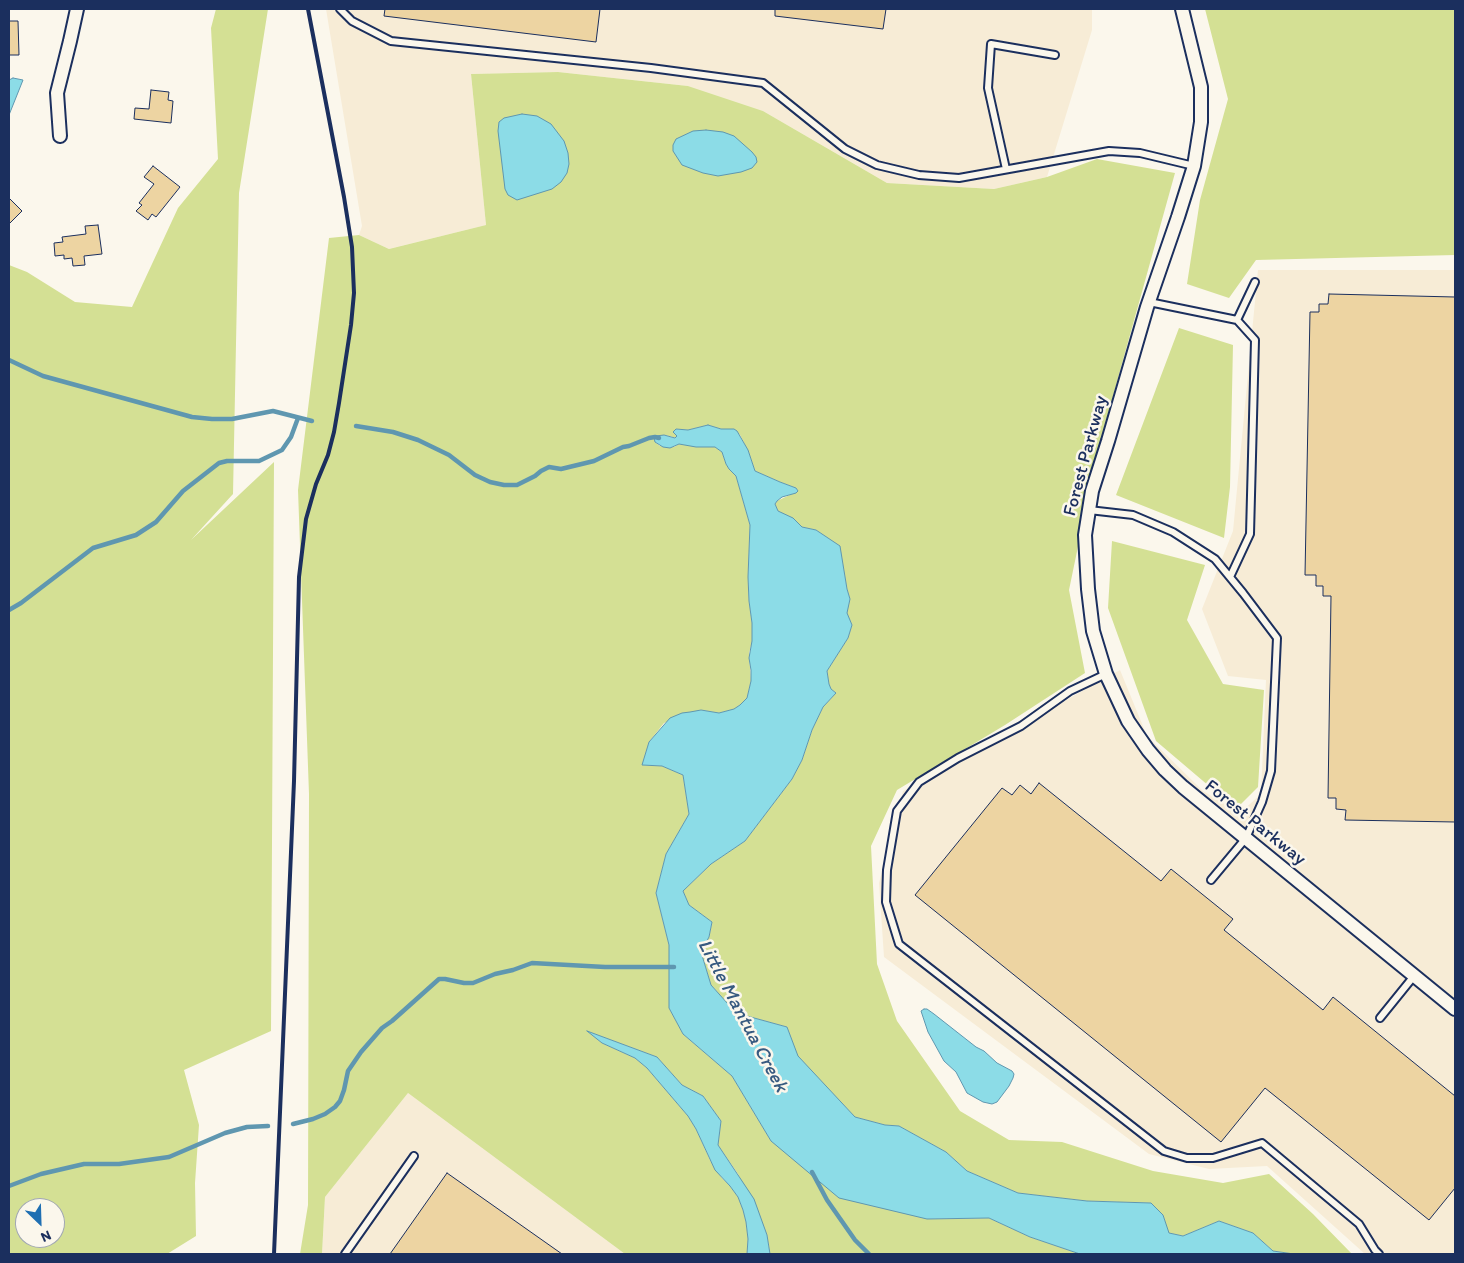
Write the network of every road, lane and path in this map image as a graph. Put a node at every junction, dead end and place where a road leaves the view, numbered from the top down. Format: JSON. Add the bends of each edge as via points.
{"nodes":[{"id":1,"x":77,"y":9,"type":"edge"},
{"id":2,"x":340,"y":9,"type":"edge"},
{"id":3,"x":1182,"y":9,"type":"edge"},
{"id":4,"x":1055,"y":55,"type":"dead end"},
{"id":5,"x":60,"y":136,"type":"dead end"},
{"id":6,"x":1194,"y":166,"type":"junction"},
{"id":7,"x":1006,"y":169,"type":"junction"},
{"id":8,"x":1255,"y":282,"type":"dead end"},
{"id":9,"x":1149,"y":302,"type":"junction"},
{"id":10,"x":1237,"y":320,"type":"junction"},
{"id":11,"x":1089,"y":510,"type":"junction"},
{"id":12,"x":1230,"y":577,"type":"junction"},
{"id":13,"x":1106,"y":674,"type":"junction"},
{"id":14,"x":1246,"y":838,"type":"junction"},
{"id":15,"x":1211,"y":880,"type":"dead end"},
{"id":16,"x":1414,"y":976,"type":"junction"},
{"id":17,"x":1455,"y":1009,"type":"edge"},
{"id":18,"x":1380,"y":1018,"type":"dead end"},
{"id":19,"x":414,"y":1156,"type":"dead end"},
{"id":20,"x":345,"y":1254,"type":"edge"},
{"id":21,"x":1380,"y":1254,"type":"edge"}],
"edges":[{"from":1,"to":5,"type":"street","via":[[57,93]]},
{"from":2,"to":7,"type":"lane","via":[[352,21],[391,41],[763,83],[845,149],[877,165],[958,178]]},
{"from":3,"to":6,"type":"street","name":"Forest Parkway","via":[[1201,87],[1201,122]]},
{"from":4,"to":7,"type":"lane","via":[[991,44],[988,88]]},
{"from":6,"to":7,"type":"lane","via":[[1140,152],[1109,150]]},
{"from":6,"to":9,"type":"street","name":"Forest Parkway"},
{"from":8,"to":10,"type":"lane"},
{"from":9,"to":10,"type":"lane"},
{"from":9,"to":11,"type":"street","name":"Forest Parkway"},
{"from":10,"to":12,"type":"lane","via":[[1255,340],[1250,534]]},
{"from":11,"to":12,"type":"lane","via":[[1133,514],[1173,532],[1215,559]]},
{"from":11,"to":13,"type":"street","name":"Forest Parkway","via":[[1085,535],[1088,589],[1093,631]]},
{"from":12,"to":14,"type":"lane","via":[[1277,638],[1271,771]]},
{"from":13,"to":14,"type":"street","name":"Forest Parkway","via":[[1128,721],[1165,770]]},
{"from":13,"to":21,"type":"lane","via":[[1070,691],[1021,726],[918,782],[897,811],[887,870],[886,902],[899,944],[1164,1151],[1188,1158],[1213,1158],[1262,1143],[1359,1224]]},
{"from":14,"to":15,"type":"lane"},
{"from":14,"to":16,"type":"street","name":"Forest Parkway"},
{"from":16,"to":17,"type":"street","name":"Forest Parkway"},
{"from":16,"to":18,"type":"lane"},
{"from":19,"to":20,"type":"lane"}]}
